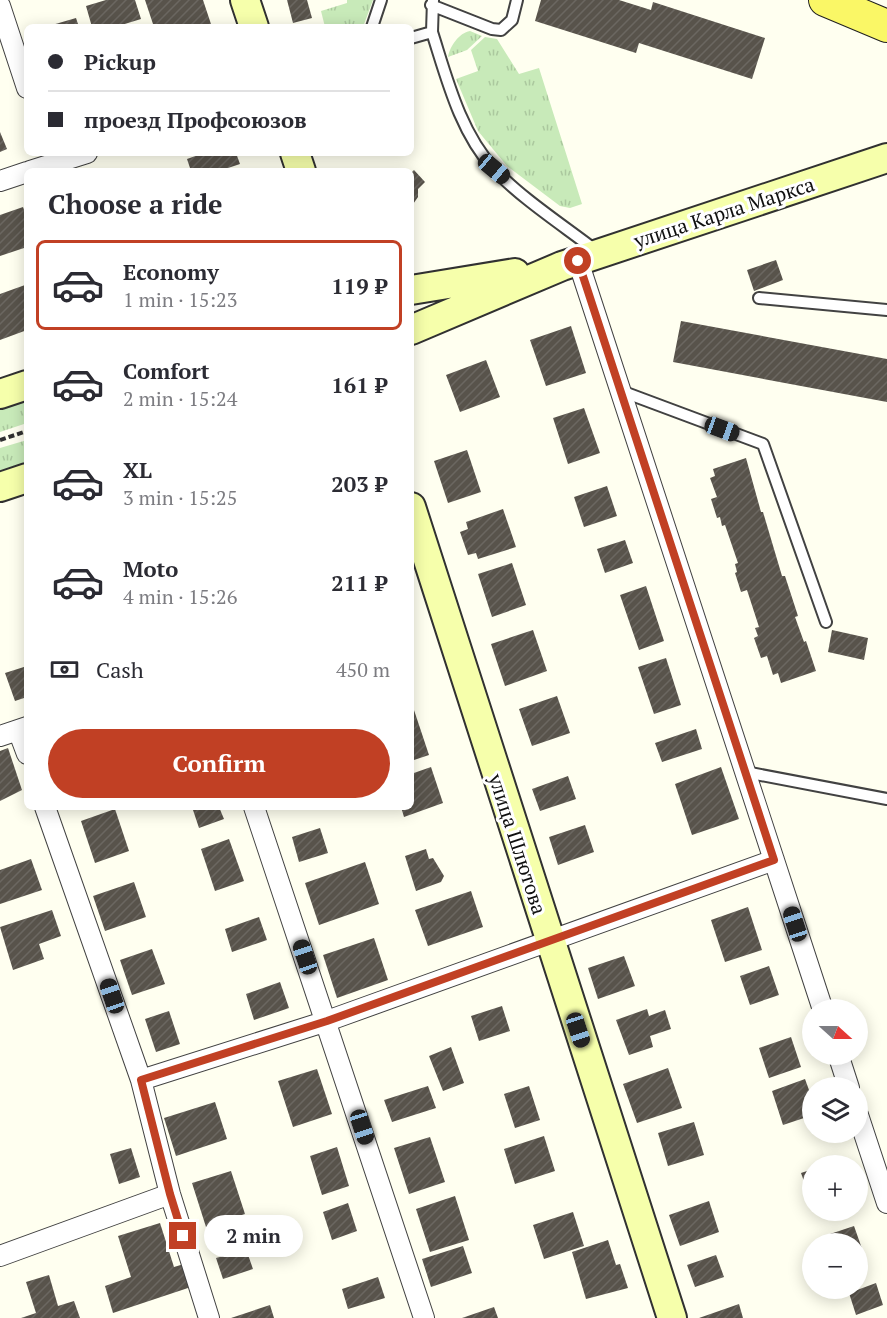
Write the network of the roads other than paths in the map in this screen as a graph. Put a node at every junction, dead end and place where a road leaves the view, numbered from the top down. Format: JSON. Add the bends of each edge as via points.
{"nodes":[{"id":1,"x":245,"y":0,"type":"edge"},
{"id":2,"x":381,"y":0,"type":"edge"},
{"id":3,"x":517,"y":0,"type":"edge"},
{"id":4,"x":825,"y":0,"type":"edge"},
{"id":5,"x":432,"y":3,"type":"edge"},
{"id":6,"x":0,"y":6,"type":"edge"},
{"id":7,"x":253,"y":24,"type":"edge"},
{"id":8,"x":373,"y":24,"type":"edge"},
{"id":9,"x":887,"y":26,"type":"edge"},
{"id":10,"x":432,"y":32,"type":"junction"},
{"id":11,"x":414,"y":37,"type":"edge"},
{"id":12,"x":24,"y":79,"type":"edge"},
{"id":13,"x":50,"y":158,"type":"edge"},
{"id":14,"x":887,"y":158,"type":"edge"},
{"id":15,"x":33,"y":168,"type":"edge"},
{"id":16,"x":24,"y":172,"type":"edge"},
{"id":17,"x":0,"y":181,"type":"edge"},
{"id":18,"x":580,"y":260,"type":"junction"},
{"id":19,"x":414,"y":289,"type":"edge"},
{"id":20,"x":759,"y":298,"type":"dead end"},
{"id":21,"x":887,"y":310,"type":"edge"},
{"id":22,"x":414,"y":329,"type":"edge"},
{"id":23,"x":24,"y":386,"type":"edge"},
{"id":24,"x":621,"y":391,"type":"junction"},
{"id":25,"x":0,"y":394,"type":"edge"},
{"id":26,"x":24,"y":479,"type":"edge"},
{"id":27,"x":0,"y":487,"type":"edge"},
{"id":28,"x":414,"y":516,"type":"edge"},
{"id":29,"x":826,"y":622,"type":"dead end"},
{"id":30,"x":15,"y":731,"type":"edge"},
{"id":31,"x":24,"y":748,"type":"edge"},
{"id":32,"x":746,"y":772,"type":"junction"},
{"id":33,"x":887,"y":799,"type":"edge"},
{"id":34,"x":46,"y":810,"type":"edge"},
{"id":35,"x":255,"y":810,"type":"edge"},
{"id":36,"x":774,"y":860,"type":"junction"},
{"id":37,"x":549,"y":941,"type":"junction"},
{"id":38,"x":819,"y":999,"type":"edge"},
{"id":39,"x":327,"y":1021,"type":"junction"},
{"id":40,"x":141,"y":1080,"type":"junction"},
{"id":41,"x":867,"y":1143,"type":"edge"},
{"id":42,"x":170,"y":1194,"type":"junction"},
{"id":43,"x":887,"y":1203,"type":"edge"},
{"id":44,"x":0,"y":1256,"type":"edge"},
{"id":45,"x":209,"y":1318,"type":"edge"},
{"id":46,"x":424,"y":1318,"type":"edge"},
{"id":47,"x":672,"y":1318,"type":"edge"}],
"edges":[{"from":1,"to":7,"type":"main road"},
{"from":2,"to":8,"type":"lane"},
{"from":3,"to":5,"type":"lane","via":[[512,20],[501,30]]},
{"from":4,"to":9,"type":"main road"},
{"from":5,"to":10,"type":"lane"},
{"from":6,"to":12,"type":"street"},
{"from":10,"to":11,"type":"lane"},
{"from":10,"to":18,"type":"lane","via":[[455,105],[474,140],[494,169]]},
{"from":13,"to":15,"type":"street"},
{"from":14,"to":18,"type":"main road","name":"улица Карла Маркса"},
{"from":16,"to":17,"type":"street"},
{"from":18,"to":19,"type":"main road","name":"улица Карла Маркса"},
{"from":18,"to":22,"type":"main road","name":"улица Карла Маркса"},
{"from":18,"to":24,"type":"street"},
{"from":20,"to":21,"type":"lane"},
{"from":23,"to":25,"type":"main road"},
{"from":24,"to":29,"type":"lane","via":[[763,444]]},
{"from":24,"to":32,"type":"street"},
{"from":26,"to":27,"type":"main road"},
{"from":28,"to":37,"type":"main road","name":"улица Шлютова"},
{"from":30,"to":31,"type":"street"},
{"from":32,"to":33,"type":"lane"},
{"from":32,"to":36,"type":"street"},
{"from":34,"to":40,"type":"street"},
{"from":35,"to":39,"type":"street"},
{"from":36,"to":37,"type":"street"},
{"from":36,"to":38,"type":"street"},
{"from":37,"to":39,"type":"street"},
{"from":37,"to":47,"type":"main road","name":"улица Шлютова"},
{"from":39,"to":40,"type":"street"},
{"from":39,"to":46,"type":"street"},
{"from":40,"to":42,"type":"street"},
{"from":41,"to":43,"type":"street"},
{"from":42,"to":44,"type":"street"},
{"from":42,"to":45,"type":"street"}]}
